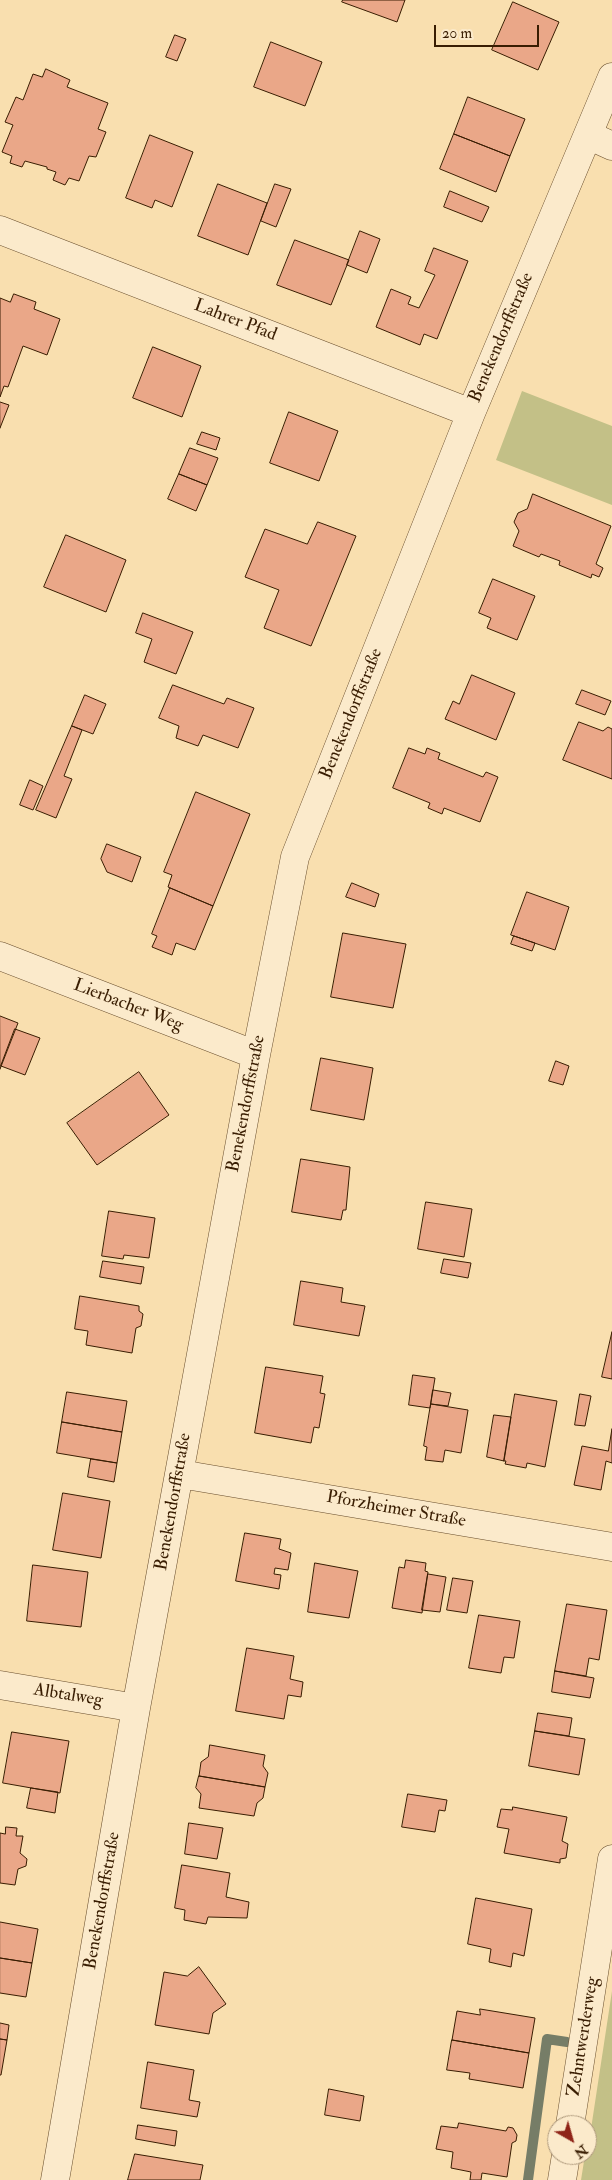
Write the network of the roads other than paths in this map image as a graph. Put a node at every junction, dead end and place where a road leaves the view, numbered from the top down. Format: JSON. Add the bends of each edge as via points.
{"nodes":[{"id":1,"x":612,"y":77,"type":"edge"},
{"id":2,"x":600,"y":140,"type":"edge"},
{"id":3,"x":0,"y":230,"type":"edge"},
{"id":4,"x":471,"y":414,"type":"junction"},
{"id":5,"x":0,"y":956,"type":"edge"},
{"id":6,"x":256,"y":1055,"type":"junction"},
{"id":7,"x":180,"y":1474,"type":"junction"},
{"id":8,"x":612,"y":1547,"type":"edge"},
{"id":9,"x":0,"y":1686,"type":"edge"},
{"id":10,"x":136,"y":1708,"type":"junction"},
{"id":11,"x":612,"y":1859,"type":"edge"},
{"id":12,"x":572,"y":2115,"type":"edge"},
{"id":13,"x":564,"y":2165,"type":"edge"},
{"id":14,"x":55,"y":2180,"type":"edge"},
{"id":15,"x":562,"y":2180,"type":"edge"}],
"edges":[{"from":1,"to":2,"type":"street","name":"Benekendorffstraße"},
{"from":2,"to":4,"type":"street","name":"Benekendorffstraße"},
{"from":3,"to":4,"type":"street","name":"Lahrer Pfad"},
{"from":4,"to":6,"type":"street","name":"Benekendorffstraße","via":[[295,857]]},
{"from":5,"to":6,"type":"street","name":"Lierbacher Weg"},
{"from":6,"to":7,"type":"street","name":"Benekendorffstraße"},
{"from":7,"to":8,"type":"street","name":"Pforzheimer Straße"},
{"from":7,"to":10,"type":"street","name":"Benekendorffstraße"},
{"from":9,"to":10,"type":"street","name":"Albtalweg"},
{"from":10,"to":14,"type":"street","name":"Benekendorffstraße"},
{"from":11,"to":12,"type":"street","name":"Zehntwerderweg"},
{"from":13,"to":15,"type":"street"}]}
